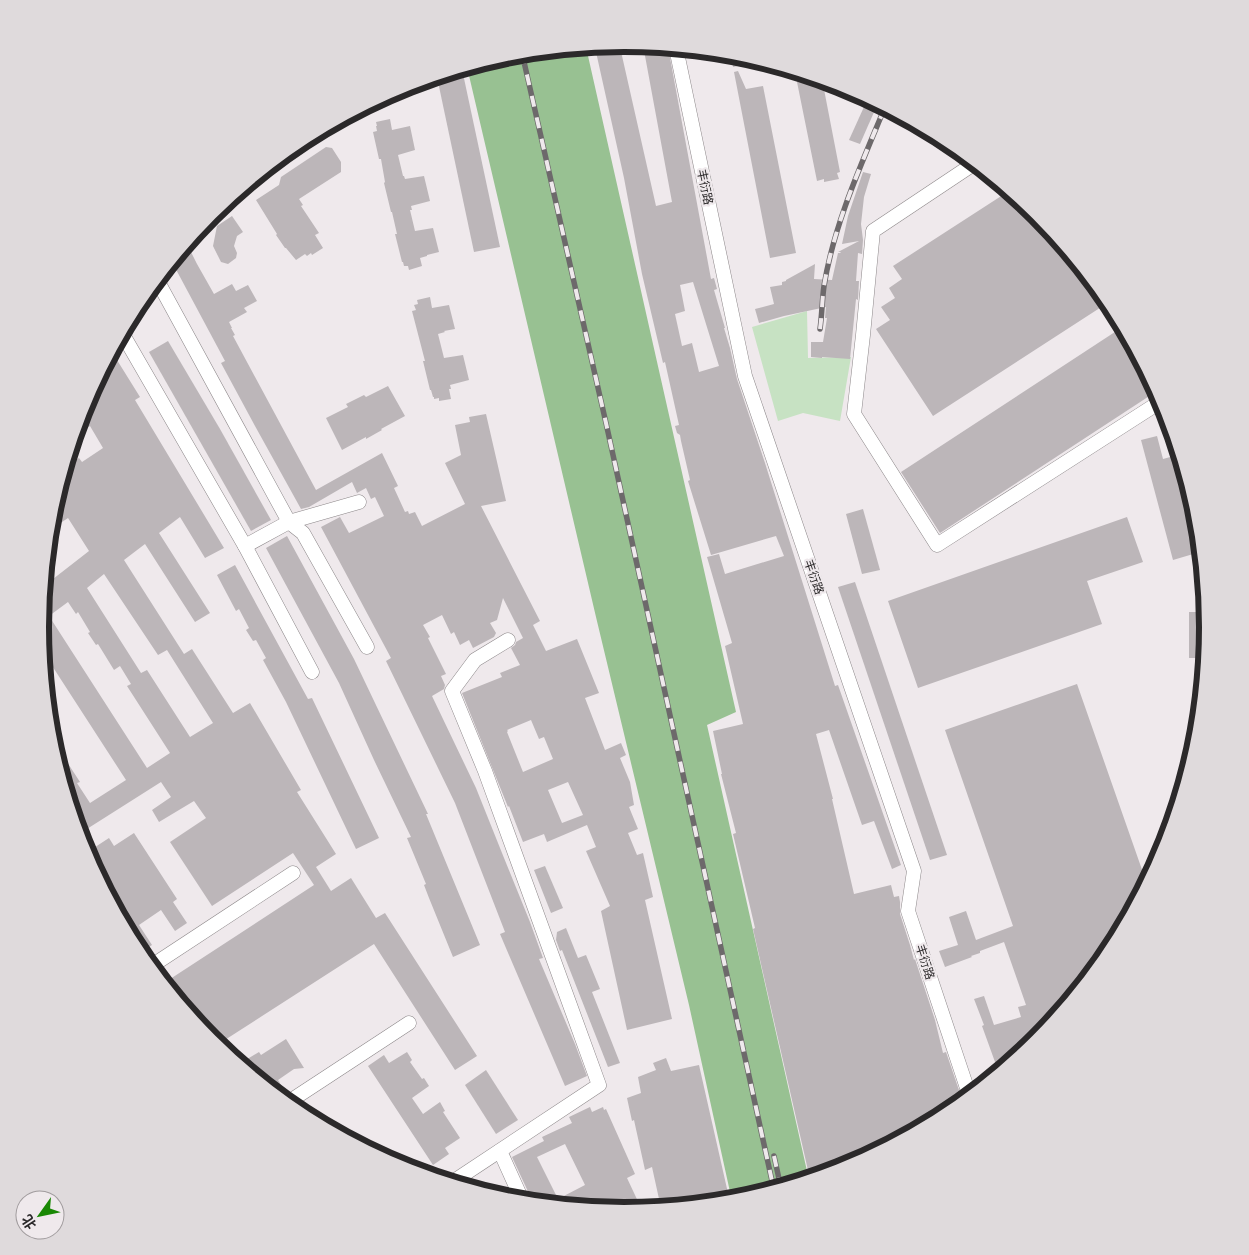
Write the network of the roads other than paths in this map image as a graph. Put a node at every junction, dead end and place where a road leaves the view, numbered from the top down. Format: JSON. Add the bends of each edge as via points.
{"nodes":[{"id":1,"x":677,"y":55,"type":"edge"},
{"id":2,"x":969,"y":167,"type":"edge"},
{"id":3,"x":161,"y":287,"type":"edge"},
{"id":4,"x":126,"y":340,"type":"edge"},
{"id":5,"x":1155,"y":405,"type":"edge"},
{"id":6,"x":359,"y":502,"type":"dead end"},
{"id":7,"x":289,"y":522,"type":"junction"},
{"id":8,"x":245,"y":546,"type":"junction"},
{"id":9,"x":508,"y":640,"type":"dead end"},
{"id":10,"x":367,"y":647,"type":"dead end"},
{"id":11,"x":312,"y":672,"type":"dead end"},
{"id":12,"x":293,"y":873,"type":"dead end"},
{"id":13,"x":156,"y":962,"type":"edge"},
{"id":14,"x":409,"y":1023,"type":"dead end"},
{"id":15,"x":967,"y":1089,"type":"edge"},
{"id":16,"x":294,"y":1098,"type":"edge"},
{"id":17,"x":500,"y":1150,"type":"junction"},
{"id":18,"x":457,"y":1179,"type":"edge"},
{"id":19,"x":519,"y":1193,"type":"edge"}],
"edges":[{"from":1,"to":15,"type":"street","name":"丰衍路","via":[[745,376],[914,870],[908,910]]},
{"from":2,"to":5,"type":"street","via":[[873,231],[854,414],[937,545]]},
{"from":3,"to":7,"type":"street"},
{"from":4,"to":8,"type":"street"},
{"from":6,"to":7,"type":"street"},
{"from":7,"to":8,"type":"street"},
{"from":7,"to":10,"type":"street","via":[[303,533]]},
{"from":8,"to":11,"type":"street"},
{"from":9,"to":17,"type":"street","via":[[475,660],[452,691],[485,771],[600,1085]]},
{"from":12,"to":13,"type":"street"},
{"from":14,"to":16,"type":"street"},
{"from":17,"to":18,"type":"street"},
{"from":17,"to":19,"type":"street"}]}
